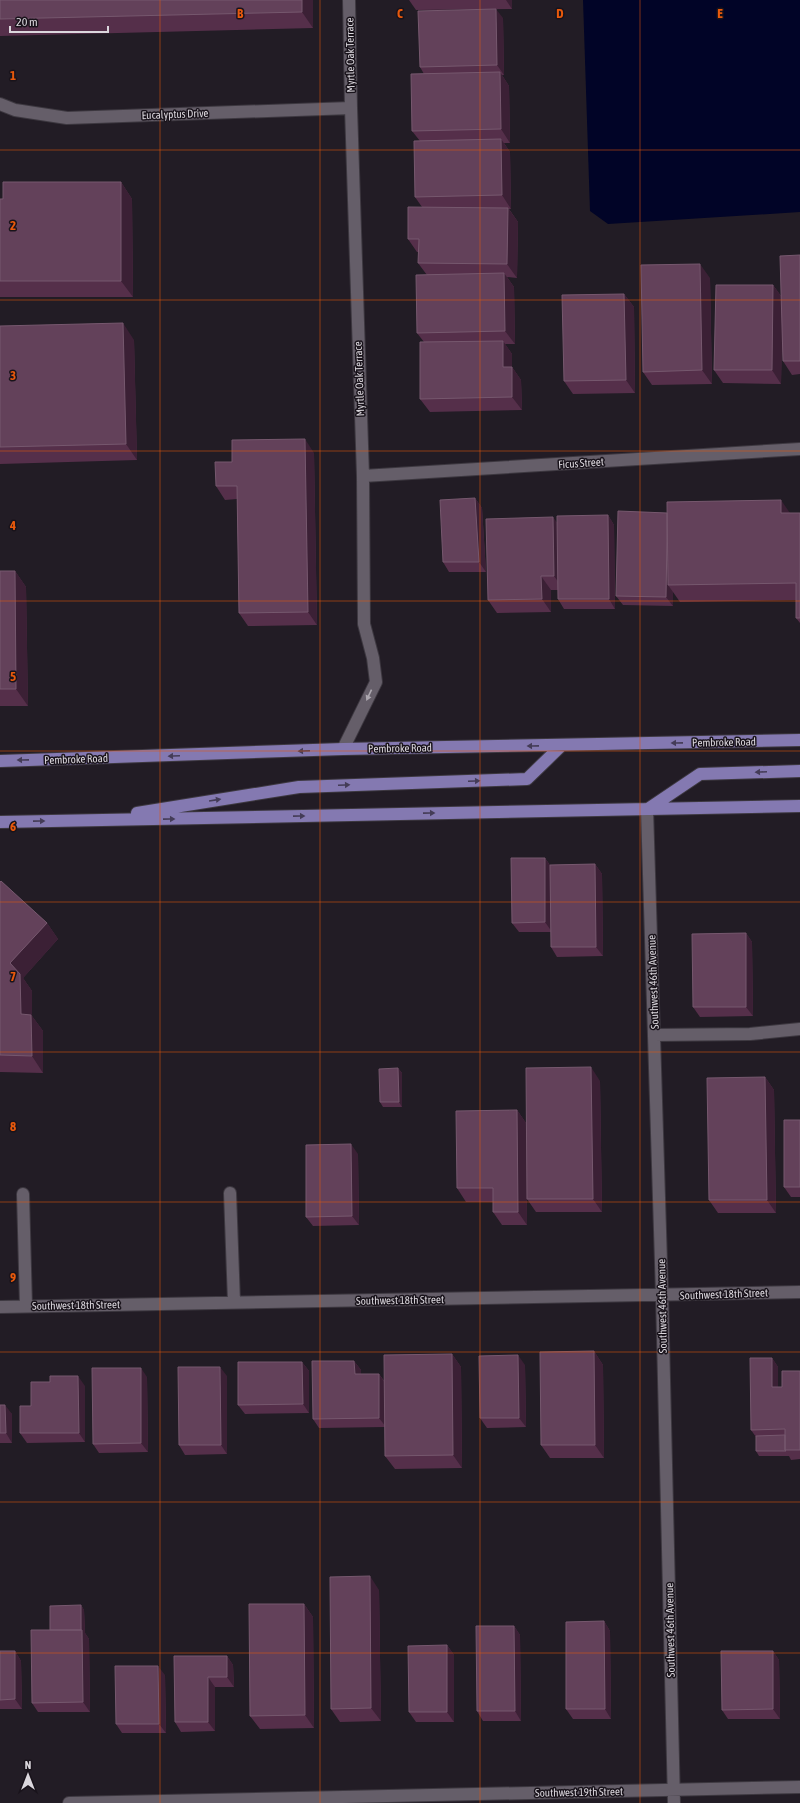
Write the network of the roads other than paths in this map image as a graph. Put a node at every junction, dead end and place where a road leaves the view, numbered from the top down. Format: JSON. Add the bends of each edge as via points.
{"nodes":[{"id":1,"x":349,"y":0,"type":"edge"},
{"id":2,"x":0,"y":104,"type":"edge"},
{"id":3,"x":351,"y":108,"type":"junction"},
{"id":4,"x":800,"y":449,"type":"edge"},
{"id":5,"x":363,"y":476,"type":"junction"},
{"id":6,"x":800,"y":740,"type":"edge"},
{"id":7,"x":562,"y":745,"type":"junction"},
{"id":8,"x":343,"y":749,"type":"junction"},
{"id":9,"x":0,"y":761,"type":"edge"},
{"id":10,"x":800,"y":771,"type":"edge"},
{"id":11,"x":800,"y":806,"type":"edge"},
{"id":12,"x":648,"y":809,"type":"junction"},
{"id":13,"x":94,"y":820,"type":"junction"},
{"id":14,"x":0,"y":822,"type":"edge"},
{"id":15,"x":800,"y":1029,"type":"edge"},
{"id":16,"x":654,"y":1035,"type":"junction"},
{"id":17,"x":230,"y":1193,"type":"dead end"},
{"id":18,"x":23,"y":1194,"type":"dead end"},
{"id":19,"x":800,"y":1292,"type":"edge"},
{"id":20,"x":662,"y":1295,"type":"junction"},
{"id":21,"x":234,"y":1302,"type":"junction"},
{"id":22,"x":26,"y":1306,"type":"junction"},
{"id":23,"x":0,"y":1307,"type":"edge"},
{"id":24,"x":800,"y":1786,"type":"edge"},
{"id":25,"x":674,"y":1790,"type":"junction"},
{"id":26,"x":70,"y":1803,"type":"edge"},
{"id":27,"x":674,"y":1803,"type":"edge"}],
"edges":[{"from":1,"to":3,"type":"street","name":"Myrtle Oak Terrace"},
{"from":2,"to":3,"type":"street","name":"Eucalyptus Drive","via":[[15,110],[67,118]]},
{"from":3,"to":5,"type":"street","name":"Myrtle Oak Terrace"},
{"from":4,"to":5,"type":"street","name":"Ficus Street"},
{"from":5,"to":8,"type":"street","name":"Myrtle Oak Terrace","one_way":true,"via":[[364,624],[376,682]]},
{"from":6,"to":7,"type":"main road","name":"Pembroke Road","one_way":true},
{"from":7,"to":8,"type":"main road","name":"Pembroke Road","one_way":true},
{"from":13,"to":7,"type":"main road","one_way":true,"via":[[299,787],[528,779]]},
{"from":8,"to":9,"type":"main road","name":"Pembroke Road","one_way":true},
{"from":10,"to":12,"type":"main road","one_way":true,"via":[[700,774]]},
{"from":11,"to":12,"type":"main road"},
{"from":13,"to":12,"type":"main road","one_way":true},
{"from":12,"to":16,"type":"street","name":"Southwest 46th Avenue"},
{"from":14,"to":13,"type":"main road","one_way":true},
{"from":15,"to":16,"type":"street","via":[[750,1034]]},
{"from":16,"to":20,"type":"street","name":"Southwest 46th Avenue"},
{"from":17,"to":21,"type":"street"},
{"from":18,"to":22,"type":"street"},
{"from":19,"to":20,"type":"street","name":"Southwest 18th Street"},
{"from":20,"to":21,"type":"street","name":"Southwest 18th Street"},
{"from":20,"to":25,"type":"street","name":"Southwest 46th Avenue"},
{"from":21,"to":22,"type":"street","name":"Southwest 18th Street"},
{"from":22,"to":23,"type":"street","name":"Southwest 18th Street"},
{"from":24,"to":25,"type":"street","name":"Southwest 19th Street"},
{"from":25,"to":26,"type":"street","name":"Southwest 19th Street"},
{"from":25,"to":27,"type":"street","name":"Southwest 46th Avenue"}]}
